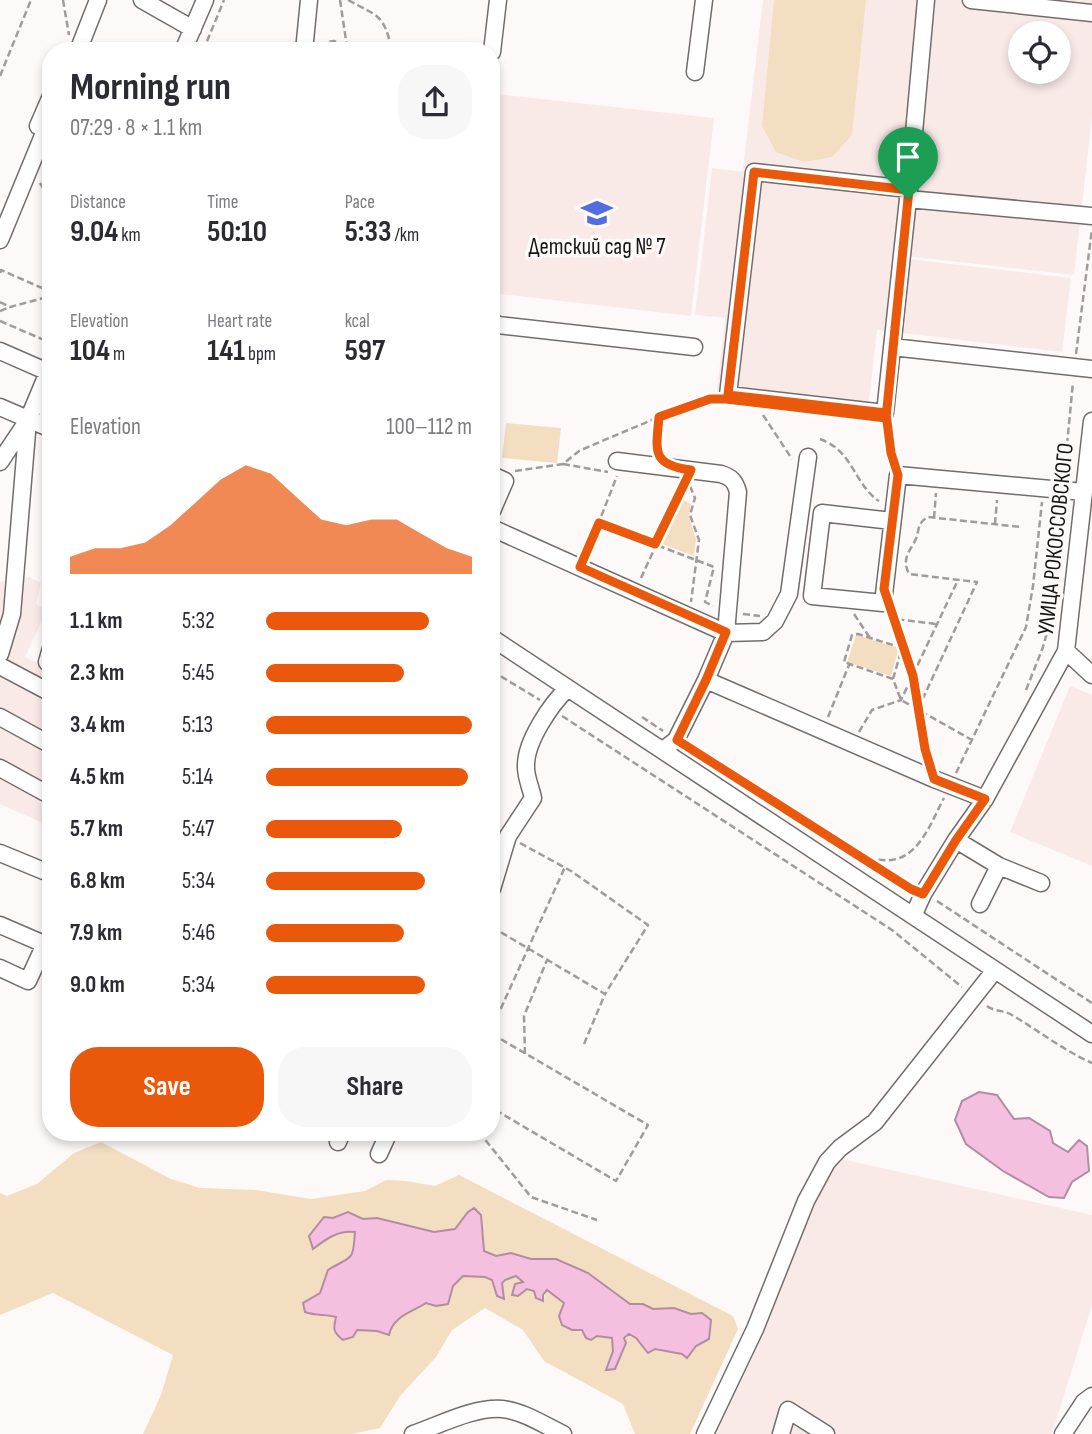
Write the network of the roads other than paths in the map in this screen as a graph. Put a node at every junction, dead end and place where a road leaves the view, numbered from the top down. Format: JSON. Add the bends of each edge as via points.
{"nodes":[{"id":1,"x":98,"y":0,"type":"edge"},
{"id":2,"x":142,"y":0,"type":"edge"},
{"id":3,"x":205,"y":0,"type":"edge"},
{"id":4,"x":309,"y":0,"type":"edge"},
{"id":5,"x":498,"y":0,"type":"edge"},
{"id":6,"x":704,"y":0,"type":"edge"},
{"id":7,"x":926,"y":0,"type":"edge"},
{"id":8,"x":971,"y":0,"type":"edge"},
{"id":9,"x":1092,"y":13,"type":"edge"},
{"id":10,"x":193,"y":29,"type":"junction"},
{"id":11,"x":74,"y":42,"type":"edge"},
{"id":12,"x":187,"y":42,"type":"edge"},
{"id":13,"x":305,"y":42,"type":"edge"},
{"id":14,"x":493,"y":42,"type":"edge"},
{"id":15,"x":695,"y":72,"type":"dead end"},
{"id":16,"x":42,"y":118,"type":"edge"},
{"id":17,"x":42,"y":138,"type":"edge"},
{"id":18,"x":908,"y":194,"type":"junction"},
{"id":19,"x":1092,"y":216,"type":"edge"},
{"id":20,"x":0,"y":218,"type":"edge"},
{"id":21,"x":0,"y":239,"type":"edge"},
{"id":22,"x":500,"y":325,"type":"edge"},
{"id":23,"x":694,"y":346,"type":"dead end"},
{"id":24,"x":892,"y":347,"type":"junction"},
{"id":25,"x":0,"y":351,"type":"edge"},
{"id":26,"x":42,"y":366,"type":"edge"},
{"id":27,"x":1092,"y":369,"type":"edge"},
{"id":28,"x":42,"y":386,"type":"edge"},
{"id":29,"x":0,"y":407,"type":"edge"},
{"id":30,"x":28,"y":420,"type":"junction"},
{"id":31,"x":1092,"y":421,"type":"edge"},
{"id":32,"x":42,"y":424,"type":"edge"},
{"id":33,"x":0,"y":462,"type":"edge"},
{"id":34,"x":803,"y":463,"type":"road end"},
{"id":35,"x":617,"y":467,"type":"road end"},
{"id":36,"x":1089,"y":470,"type":"edge"},
{"id":37,"x":500,"y":479,"type":"edge"},
{"id":38,"x":1078,"y":491,"type":"junction"},
{"id":39,"x":500,"y":493,"type":"edge"},
{"id":40,"x":893,"y":514,"type":"junction"},
{"id":41,"x":500,"y":532,"type":"edge"},
{"id":42,"x":726,"y":632,"type":"junction"},
{"id":43,"x":500,"y":643,"type":"edge"},
{"id":44,"x":1066,"y":651,"type":"junction"},
{"id":45,"x":0,"y":654,"type":"edge"},
{"id":46,"x":0,"y":666,"type":"edge"},
{"id":47,"x":1092,"y":675,"type":"edge"},
{"id":48,"x":706,"y":680,"type":"junction"},
{"id":49,"x":42,"y":688,"type":"edge"},
{"id":50,"x":568,"y":688,"type":"junction"},
{"id":51,"x":0,"y":717,"type":"edge"},
{"id":52,"x":42,"y":740,"type":"edge"},
{"id":53,"x":663,"y":750,"type":"junction"},
{"id":54,"x":0,"y":768,"type":"edge"},
{"id":55,"x":42,"y":791,"type":"edge"},
{"id":56,"x":985,"y":799,"type":"junction"},
{"id":57,"x":956,"y":840,"type":"junction"},
{"id":58,"x":0,"y":853,"type":"edge"},
{"id":59,"x":500,"y":862,"type":"edge"},
{"id":60,"x":999,"y":866,"type":"junction"},
{"id":61,"x":42,"y":870,"type":"edge"},
{"id":62,"x":1041,"y":883,"type":"dead end"},
{"id":63,"x":980,"y":904,"type":"dead end"},
{"id":64,"x":914,"y":914,"type":"junction"},
{"id":65,"x":0,"y":925,"type":"edge"},
{"id":66,"x":42,"y":942,"type":"edge"},
{"id":67,"x":42,"y":956,"type":"edge"},
{"id":68,"x":0,"y":968,"type":"edge"},
{"id":69,"x":995,"y":970,"type":"junction"},
{"id":70,"x":1092,"y":1034,"type":"edge"},
{"id":71,"x":385,"y":1141,"type":"edge"},
{"id":72,"x":379,"y":1154,"type":"dead end"},
{"id":73,"x":1092,"y":1396,"type":"edge"},
{"id":74,"x":413,"y":1434,"type":"edge"},
{"id":75,"x":563,"y":1434,"type":"edge"},
{"id":76,"x":705,"y":1434,"type":"edge"},
{"id":77,"x":781,"y":1434,"type":"edge"},
{"id":78,"x":826,"y":1434,"type":"edge"},
{"id":79,"x":1063,"y":1434,"type":"edge"}],
"edges":[{"from":1,"to":11,"type":"street"},
{"from":2,"to":10,"type":"street"},
{"from":3,"to":10,"type":"street"},
{"from":4,"to":13,"type":"street"},
{"from":5,"to":14,"type":"street"},
{"from":6,"to":15,"type":"street"},
{"from":7,"to":18,"type":"street"},
{"from":8,"to":9,"type":"street"},
{"from":10,"to":12,"type":"street"},
{"from":16,"to":20,"type":"street"},
{"from":17,"to":21,"type":"street"},
{"from":18,"to":19,"type":"street"},
{"from":18,"to":24,"type":"street"},
{"from":18,"to":24,"type":"street","via":[[754,172],[728,395],[886,413]]},
{"from":22,"to":23,"type":"street"},
{"from":24,"to":27,"type":"street"},
{"from":25,"to":26,"type":"street"},
{"from":28,"to":30,"type":"street"},
{"from":29,"to":30,"type":"street"},
{"from":30,"to":32,"type":"street"},
{"from":30,"to":33,"type":"street"},
{"from":30,"to":45,"type":"street","via":[[12,614]]},
{"from":31,"to":36,"type":"street","name":"УЛИЦА РОКОССОВСКОГО"},
{"from":34,"to":42,"type":"street","via":[[789,594],[775,621],[763,632]]},
{"from":35,"to":42,"type":"street","via":[[721,474],[735,482]]},
{"from":36,"to":38,"type":"street","name":"УЛИЦА РОКОССОВСКОГО"},
{"from":37,"to":39,"type":"street","via":[[505,481]]},
{"from":38,"to":40,"type":"street","via":[[898,475]]},
{"from":38,"to":44,"type":"street","name":"УЛИЦА РОКОССОВСКОГО"},
{"from":40,"to":40,"type":"street","via":[[883,603],[812,596],[822,513]]},
{"from":41,"to":42,"type":"street"},
{"from":42,"to":48,"type":"street"},
{"from":43,"to":50,"type":"street"},
{"from":44,"to":47,"type":"street"},
{"from":44,"to":56,"type":"street","name":"УЛИЦА РОКОССОВСКОГО"},
{"from":46,"to":49,"type":"street"},
{"from":48,"to":53,"type":"street","via":[[677,740]]},
{"from":48,"to":56,"type":"street"},
{"from":50,"to":53,"type":"street"},
{"from":50,"to":59,"type":"street","via":[[550,706],[535,736],[526,765],[533,798],[508,836]]},
{"from":51,"to":52,"type":"street"},
{"from":53,"to":64,"type":"street"},
{"from":54,"to":55,"type":"street"},
{"from":56,"to":57,"type":"street","name":"УЛИЦА РОКОССОВСКОГО"},
{"from":57,"to":60,"type":"street"},
{"from":57,"to":64,"type":"street","name":"УЛИЦА РОКОССОВСКОГО"},
{"from":58,"to":61,"type":"street"},
{"from":60,"to":62,"type":"street"},
{"from":60,"to":63,"type":"street"},
{"from":64,"to":69,"type":"street"},
{"from":65,"to":66,"type":"street"},
{"from":67,"to":68,"type":"street","via":[[29,981]]},
{"from":69,"to":70,"type":"street"},
{"from":69,"to":76,"type":"street","via":[[875,1122],[827,1163],[806,1201],[755,1329]]},
{"from":71,"to":72,"type":"street"},
{"from":73,"to":79,"type":"street"},
{"from":74,"to":75,"type":"street","via":[[474,1413],[502,1409]]},
{"from":77,"to":78,"type":"street","via":[[788,1410]]}]}
